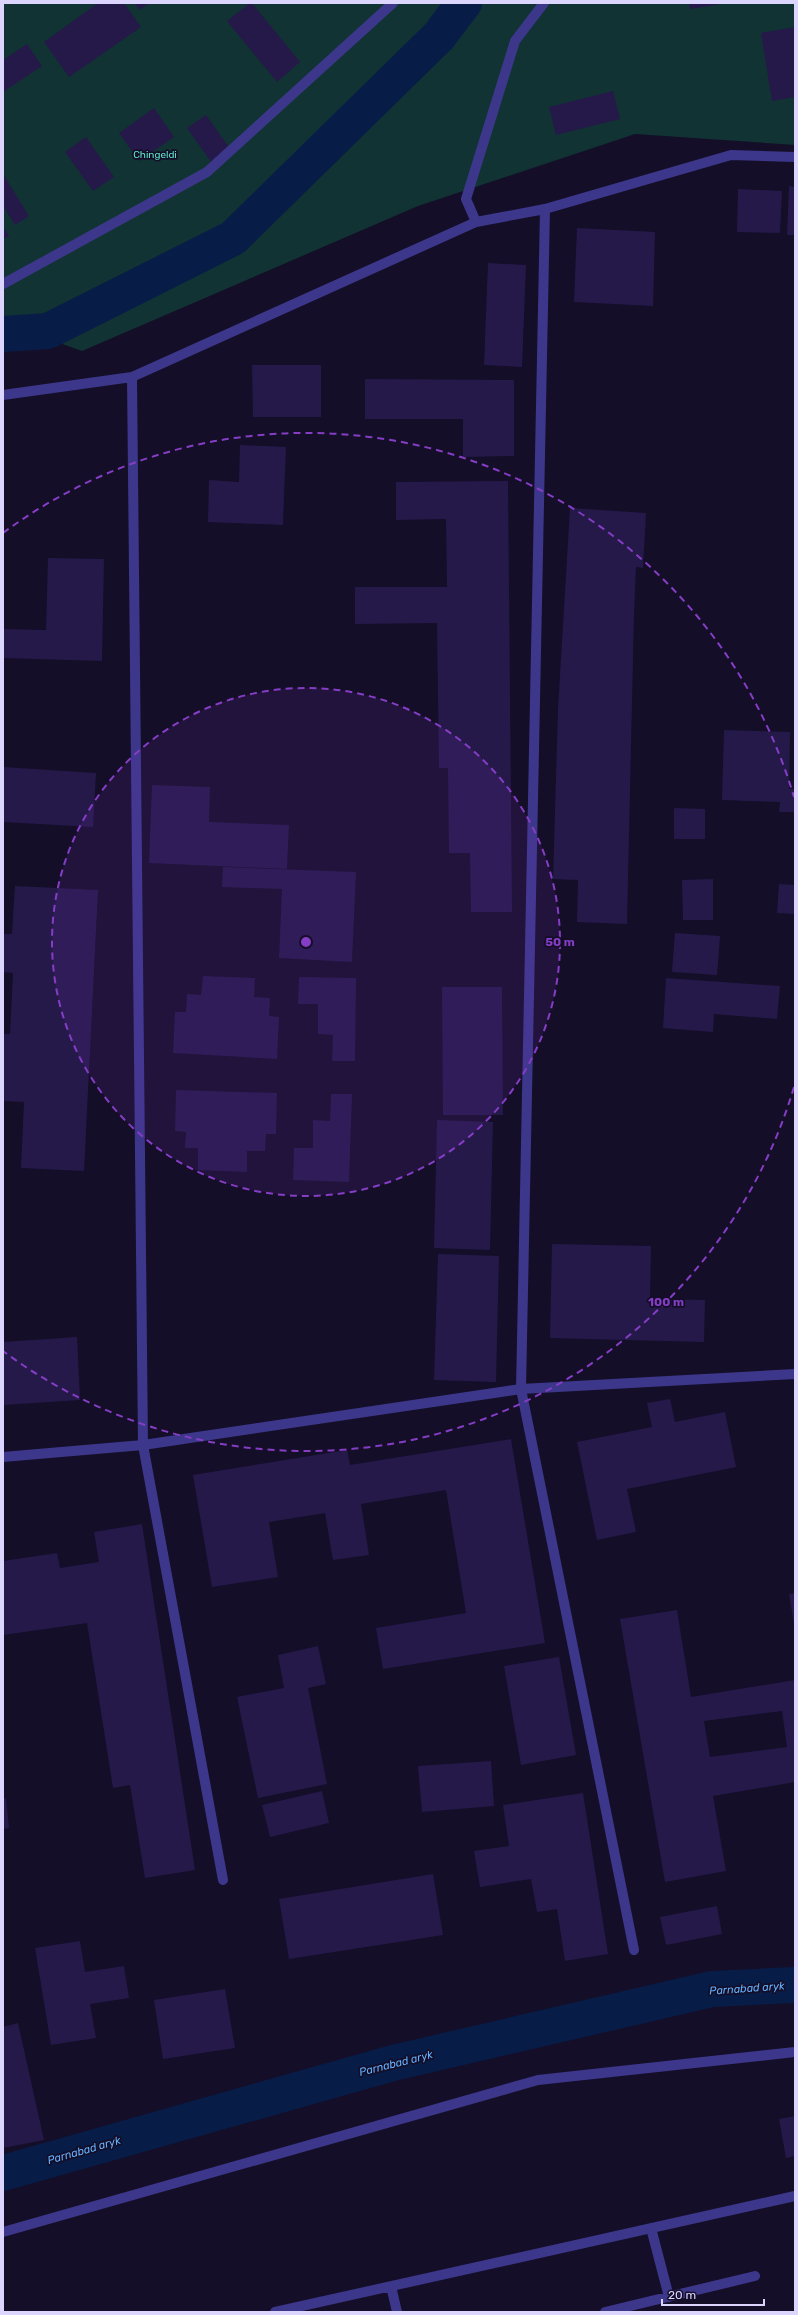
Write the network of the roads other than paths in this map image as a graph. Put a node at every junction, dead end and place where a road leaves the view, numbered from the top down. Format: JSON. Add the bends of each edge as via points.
{"nodes":[{"id":1,"x":393,"y":3,"type":"edge"},
{"id":2,"x":544,"y":3,"type":"edge"},
{"id":3,"x":795,"y":157,"type":"edge"},
{"id":4,"x":545,"y":209,"type":"junction"},
{"id":5,"x":476,"y":222,"type":"junction"},
{"id":6,"x":3,"y":284,"type":"edge"},
{"id":7,"x":132,"y":377,"type":"junction"},
{"id":8,"x":3,"y":394,"type":"edge"},
{"id":9,"x":795,"y":1374,"type":"edge"},
{"id":10,"x":521,"y":1389,"type":"junction"},
{"id":11,"x":143,"y":1445,"type":"junction"},
{"id":12,"x":3,"y":1457,"type":"edge"},
{"id":13,"x":223,"y":1880,"type":"dead end"},
{"id":14,"x":634,"y":1950,"type":"dead end"},
{"id":15,"x":795,"y":2052,"type":"edge"},
{"id":16,"x":795,"y":2196,"type":"edge"},
{"id":17,"x":651,"y":2228,"type":"junction"},
{"id":18,"x":3,"y":2232,"type":"edge"},
{"id":19,"x":755,"y":2276,"type":"dead end"},
{"id":20,"x":391,"y":2286,"type":"junction"},
{"id":21,"x":669,"y":2297,"type":"junction"},
{"id":22,"x":275,"y":2312,"type":"edge"},
{"id":23,"x":397,"y":2312,"type":"edge"},
{"id":24,"x":605,"y":2312,"type":"edge"}],
"edges":[{"from":1,"to":6,"type":"street","via":[[207,172]]},
{"from":2,"to":5,"type":"street","via":[[516,41],[466,199]]},
{"from":3,"to":4,"type":"street","via":[[731,155]]},
{"from":4,"to":5,"type":"street"},
{"from":4,"to":10,"type":"street"},
{"from":5,"to":7,"type":"street"},
{"from":7,"to":8,"type":"street"},
{"from":7,"to":11,"type":"street"},
{"from":9,"to":10,"type":"street"},
{"from":10,"to":11,"type":"street"},
{"from":10,"to":14,"type":"street"},
{"from":11,"to":12,"type":"street"},
{"from":11,"to":13,"type":"street"},
{"from":15,"to":18,"type":"street","via":[[538,2080]]},
{"from":16,"to":17,"type":"street"},
{"from":17,"to":20,"type":"street"},
{"from":17,"to":21,"type":"street"},
{"from":19,"to":21,"type":"street"},
{"from":20,"to":22,"type":"street"},
{"from":20,"to":23,"type":"street"},
{"from":21,"to":24,"type":"street"}]}
